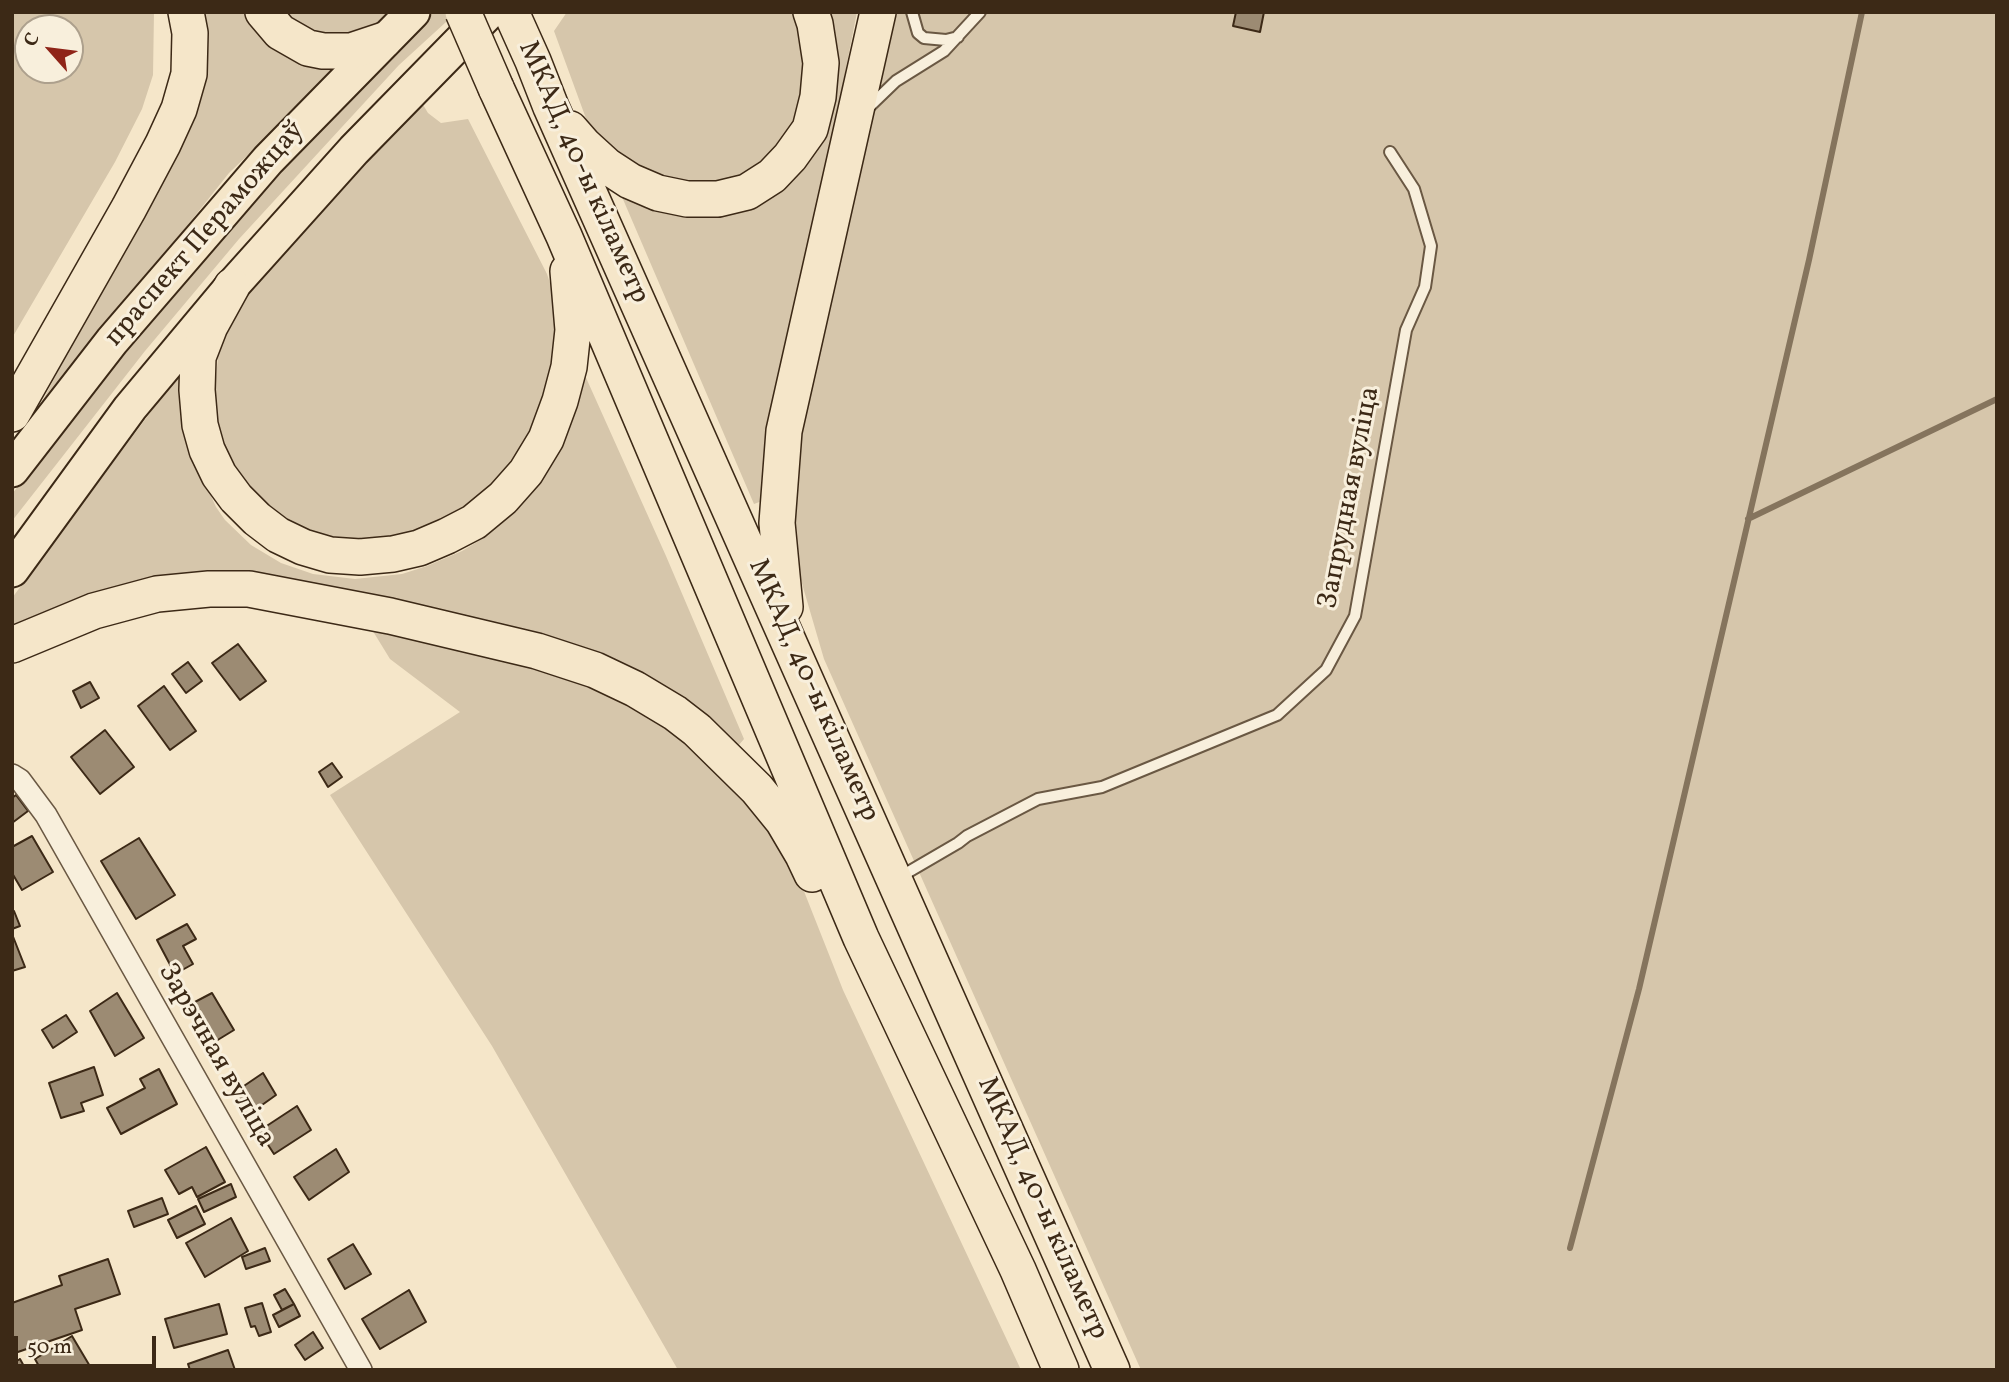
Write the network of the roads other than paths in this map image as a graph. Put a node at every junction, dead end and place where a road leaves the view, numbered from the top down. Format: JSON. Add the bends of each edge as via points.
{"nodes":[{"id":1,"x":186,"y":12,"type":"edge"},
{"id":2,"x":263,"y":12,"type":"edge"},
{"id":3,"x":413,"y":12,"type":"edge"},
{"id":4,"x":463,"y":12,"type":"edge"},
{"id":5,"x":489,"y":12,"type":"edge"},
{"id":6,"x":511,"y":12,"type":"edge"},
{"id":7,"x":811,"y":12,"type":"edge"},
{"id":8,"x":878,"y":12,"type":"edge"},
{"id":9,"x":912,"y":12,"type":"edge"},
{"id":10,"x":980,"y":12,"type":"edge"},
{"id":11,"x":958,"y":37,"type":"junction"},
{"id":12,"x":384,"y":40,"type":"junction"},
{"id":13,"x":551,"y":107,"type":"junction"},
{"id":14,"x":851,"y":127,"type":"junction"},
{"id":15,"x":1390,"y":152,"type":"dead end"},
{"id":16,"x":564,"y":236,"type":"junction"},
{"id":17,"x":232,"y":286,"type":"junction"},
{"id":18,"x":12,"y":414,"type":"edge"},
{"id":19,"x":12,"y":470,"type":"edge"},
{"id":20,"x":12,"y":570,"type":"edge"},
{"id":21,"x":788,"y":639,"type":"junction"},
{"id":22,"x":12,"y":645,"type":"edge"},
{"id":23,"x":12,"y":775,"type":"edge"},
{"id":24,"x":895,"y":880,"type":"junction"},
{"id":25,"x":861,"y":938,"type":"junction"},
{"id":26,"x":361,"y":1370,"type":"edge"},
{"id":27,"x":1061,"y":1370,"type":"edge"},
{"id":28,"x":1112,"y":1370,"type":"edge"}],
"edges":[{"from":1,"to":18,"type":"highway","via":[[189,74],[179,109],[135,197]]},
{"from":2,"to":12,"type":"highway","via":[[281,32],[308,48],[351,51]]},
{"from":3,"to":12,"type":"main road","name":"праспект Пераможцаў"},
{"from":4,"to":16,"type":"highway","name":"МКАД, 40-ы кіламетр","bridge":true},
{"from":5,"to":17,"type":"main road","via":[[354,150]]},
{"from":6,"to":13,"type":"highway","name":"МКАД, 40-ы кіламетр"},
{"from":7,"to":13,"type":"highway","via":[[821,63],[810,129],[772,176],[747,192],[718,199],[687,199],[630,181],[584,145]]},
{"from":8,"to":14,"type":"highway"},
{"from":9,"to":11,"type":"lane","via":[[924,38]]},
{"from":10,"to":11,"type":"lane"},
{"from":11,"to":14,"type":"lane","via":[[881,93]]},
{"from":12,"to":19,"type":"main road","name":"праспект Пераможцаў","via":[[242,190],[112,341]]},
{"from":13,"to":21,"type":"highway","name":"МКАД, 40-ы кіламетр"},
{"from":14,"to":21,"type":"highway","via":[[784,431],[776,523]]},
{"from":15,"to":24,"type":"lane","name":"Запрудная вуліца","via":[[1414,189],[1431,246],[1425,287],[1406,330],[1355,616],[1326,670],[1278,715],[1102,787],[1038,799]]},
{"from":16,"to":17,"type":"highway","via":[[573,330],[569,367],[545,439],[526,472],[474,522],[419,548],[393,554],[330,555],[303,547],[257,519],[219,475],[200,425],[198,357]]},
{"from":16,"to":25,"type":"highway","name":"МКАД, 40-ы кіламетр"},
{"from":17,"to":20,"type":"main road","via":[[130,408]]},
{"from":21,"to":24,"type":"highway","name":"МКАД, 40-ы кіламетр"},
{"from":22,"to":25,"type":"highway","via":[[94,611],[157,594],[250,589],[402,619],[566,659],[635,689],[697,730],[777,813],[820,892]]},
{"from":23,"to":26,"type":"street","name":"Зарэчная вуліца","via":[[46,815]]},
{"from":24,"to":28,"type":"highway","name":"МКАД, 40-ы кіламетр"},
{"from":25,"to":27,"type":"highway","name":"МКАД, 40-ы кіламетр"}]}
